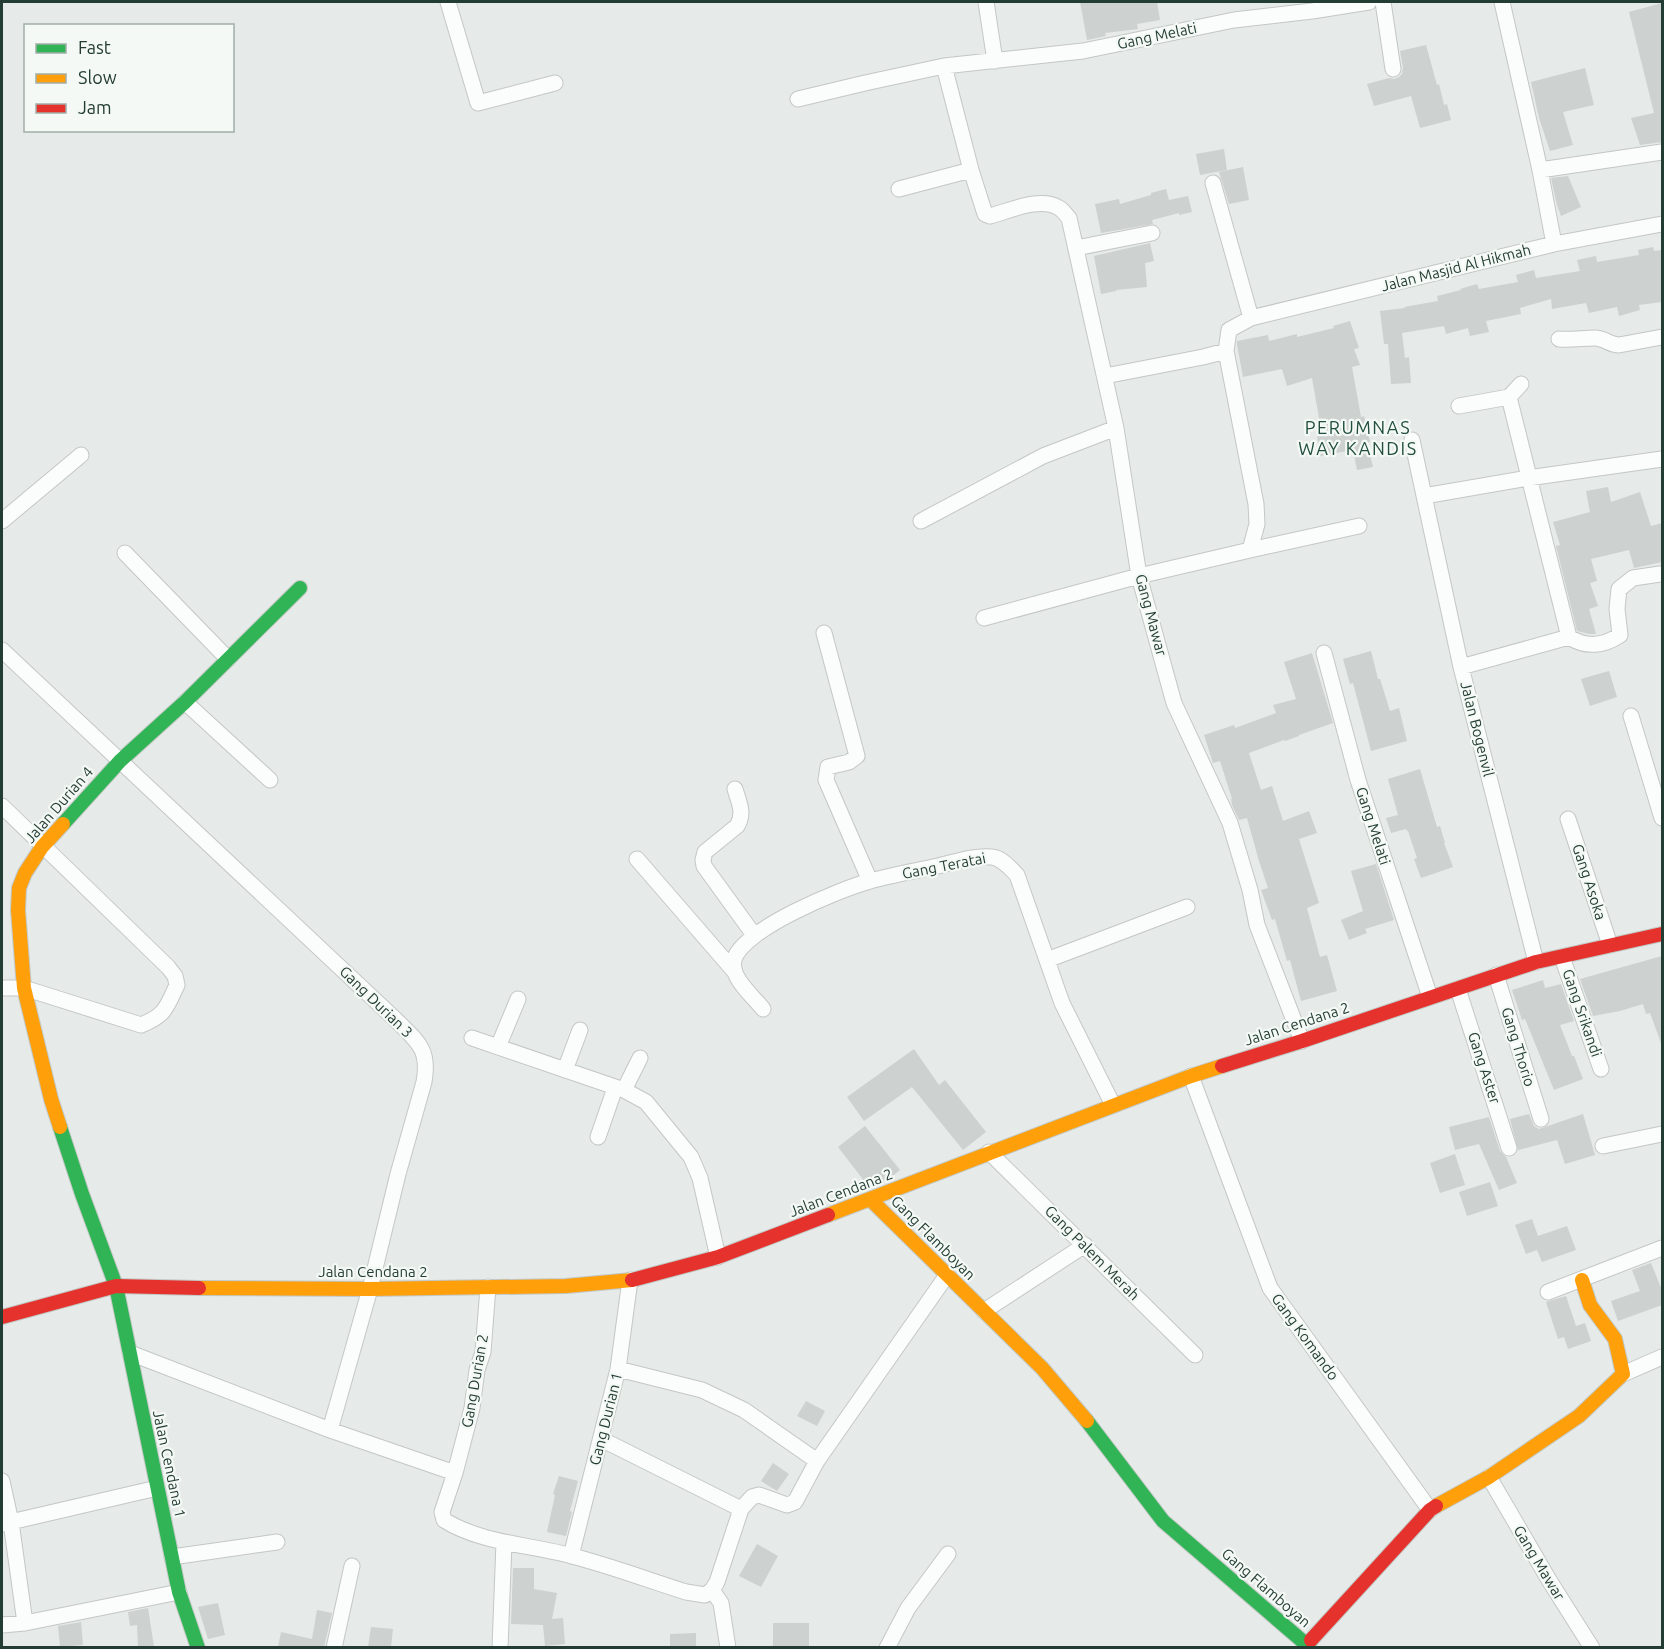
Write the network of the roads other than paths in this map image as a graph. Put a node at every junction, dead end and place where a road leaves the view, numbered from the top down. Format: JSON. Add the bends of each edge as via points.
{"nodes":[{"id":1,"x":448,"y":2,"type":"edge"},
{"id":2,"x":986,"y":2,"type":"edge"},
{"id":3,"x":1369,"y":2,"type":"edge"},
{"id":4,"x":1383,"y":2,"type":"edge"},
{"id":5,"x":1502,"y":2,"type":"edge"},
{"id":6,"x":995,"y":61,"type":"junction"},
{"id":7,"x":944,"y":66,"type":"junction"},
{"id":8,"x":1393,"y":69,"type":"dead end"},
{"id":9,"x":555,"y":83,"type":"dead end"},
{"id":10,"x":798,"y":99,"type":"dead end"},
{"id":11,"x":1662,"y":152,"type":"edge"},
{"id":12,"x":971,"y":170,"type":"junction"},
{"id":13,"x":1540,"y":170,"type":"junction"},
{"id":14,"x":1213,"y":183,"type":"dead end"},
{"id":15,"x":899,"y":189,"type":"dead end"},
{"id":16,"x":1662,"y":224,"type":"edge"},
{"id":17,"x":1152,"y":233,"type":"dead end"},
{"id":18,"x":1554,"y":244,"type":"junction"},
{"id":19,"x":1076,"y":248,"type":"junction"},
{"id":20,"x":1251,"y":318,"type":"junction"},
{"id":21,"x":1662,"y":337,"type":"edge"},
{"id":22,"x":1559,"y":339,"type":"dead end"},
{"id":23,"x":1226,"y":351,"type":"junction"},
{"id":24,"x":1105,"y":376,"type":"junction"},
{"id":25,"x":1521,"y":384,"type":"dead end"},
{"id":26,"x":1509,"y":397,"type":"junction"},
{"id":27,"x":1459,"y":406,"type":"dead end"},
{"id":28,"x":1116,"y":428,"type":"junction"},
{"id":29,"x":1412,"y":440,"type":"dead end"},
{"id":30,"x":81,"y":455,"type":"dead end"},
{"id":31,"x":1662,"y":459,"type":"edge"},
{"id":32,"x":1528,"y":478,"type":"junction"},
{"id":33,"x":1424,"y":496,"type":"junction"},
{"id":34,"x":921,"y":521,"type":"dead end"},
{"id":35,"x":2,"y":522,"type":"edge"},
{"id":36,"x":1359,"y":526,"type":"dead end"},
{"id":37,"x":1250,"y":550,"type":"junction"},
{"id":38,"x":125,"y":553,"type":"dead end"},
{"id":39,"x":1659,"y":574,"type":"dead end"},
{"id":40,"x":1139,"y":576,"type":"junction"},
{"id":41,"x":300,"y":588,"type":"dead end"},
{"id":42,"x":984,"y":618,"type":"dead end"},
{"id":43,"x":824,"y":633,"type":"dead end"},
{"id":44,"x":1569,"y":637,"type":"junction"},
{"id":45,"x":2,"y":650,"type":"edge"},
{"id":46,"x":1324,"y":653,"type":"dead end"},
{"id":47,"x":228,"y":659,"type":"junction"},
{"id":48,"x":1461,"y":667,"type":"junction"},
{"id":49,"x":185,"y":702,"type":"junction"},
{"id":50,"x":1631,"y":716,"type":"dead end"},
{"id":51,"x":120,"y":761,"type":"junction"},
{"id":52,"x":270,"y":780,"type":"dead end"},
{"id":53,"x":735,"y":789,"type":"dead end"},
{"id":54,"x":2,"y":806,"type":"edge"},
{"id":55,"x":1662,"y":813,"type":"edge"},
{"id":56,"x":1568,"y":819,"type":"dead end"},
{"id":57,"x":42,"y":847,"type":"junction"},
{"id":58,"x":637,"y":859,"type":"dead end"},
{"id":59,"x":870,"y":881,"type":"junction"},
{"id":60,"x":1187,"y":907,"type":"dead end"},
{"id":61,"x":1662,"y":934,"type":"edge"},
{"id":62,"x":754,"y":935,"type":"junction"},
{"id":63,"x":1610,"y":945,"type":"junction"},
{"id":64,"x":1562,"y":957,"type":"junction"},
{"id":65,"x":1047,"y":960,"type":"junction"},
{"id":66,"x":1536,"y":962,"type":"junction"},
{"id":67,"x":734,"y":971,"type":"junction"},
{"id":68,"x":1496,"y":975,"type":"junction"},
{"id":69,"x":2,"y":988,"type":"edge"},
{"id":70,"x":24,"y":988,"type":"junction"},
{"id":71,"x":1458,"y":989,"type":"junction"},
{"id":72,"x":1430,"y":997,"type":"junction"},
{"id":73,"x":518,"y":999,"type":"dead end"},
{"id":74,"x":764,"y":1009,"type":"dead end"},
{"id":75,"x":580,"y":1030,"type":"dead end"},
{"id":76,"x":472,"y":1038,"type":"dead end"},
{"id":77,"x":1302,"y":1041,"type":"junction"},
{"id":78,"x":498,"y":1047,"type":"junction"},
{"id":79,"x":640,"y":1058,"type":"dead end"},
{"id":80,"x":1601,"y":1069,"type":"dead end"},
{"id":81,"x":565,"y":1070,"type":"junction"},
{"id":82,"x":1191,"y":1076,"type":"junction"},
{"id":83,"x":620,"y":1089,"type":"junction"},
{"id":84,"x":1113,"y":1105,"type":"junction"},
{"id":85,"x":1541,"y":1119,"type":"dead end"},
{"id":86,"x":1662,"y":1134,"type":"edge"},
{"id":87,"x":598,"y":1137,"type":"dead end"},
{"id":88,"x":1603,"y":1146,"type":"dead end"},
{"id":89,"x":1509,"y":1148,"type":"dead end"},
{"id":90,"x":989,"y":1152,"type":"junction"},
{"id":91,"x":871,"y":1200,"type":"junction"},
{"id":92,"x":1085,"y":1245,"type":"junction"},
{"id":93,"x":1662,"y":1248,"type":"edge"},
{"id":94,"x":718,"y":1257,"type":"junction"},
{"id":95,"x":947,"y":1275,"type":"junction"},
{"id":96,"x":1582,"y":1280,"type":"junction"},
{"id":97,"x":630,"y":1281,"type":"junction"},
{"id":98,"x":116,"y":1286,"type":"junction"},
{"id":99,"x":488,"y":1287,"type":"junction"},
{"id":100,"x":370,"y":1289,"type":"junction"},
{"id":101,"x":1548,"y":1292,"type":"dead end"},
{"id":102,"x":984,"y":1311,"type":"junction"},
{"id":103,"x":2,"y":1317,"type":"edge"},
{"id":104,"x":130,"y":1353,"type":"junction"},
{"id":105,"x":1195,"y":1355,"type":"dead end"},
{"id":106,"x":1662,"y":1357,"type":"edge"},
{"id":107,"x":618,"y":1369,"type":"junction"},
{"id":108,"x":1623,"y":1374,"type":"junction"},
{"id":109,"x":330,"y":1430,"type":"junction"},
{"id":110,"x":601,"y":1439,"type":"junction"},
{"id":111,"x":817,"y":1461,"type":"junction"},
{"id":112,"x":455,"y":1473,"type":"junction"},
{"id":113,"x":1489,"y":1477,"type":"junction"},
{"id":114,"x":2,"y":1481,"type":"edge"},
{"id":115,"x":157,"y":1488,"type":"junction"},
{"id":116,"x":741,"y":1509,"type":"junction"},
{"id":117,"x":1430,"y":1510,"type":"junction"},
{"id":118,"x":6,"y":1523,"type":"edge"},
{"id":119,"x":276,"y":1542,"type":"dead end"},
{"id":120,"x":504,"y":1542,"type":"junction"},
{"id":121,"x":948,"y":1554,"type":"dead end"},
{"id":122,"x":572,"y":1556,"type":"junction"},
{"id":123,"x":172,"y":1557,"type":"junction"},
{"id":124,"x":352,"y":1566,"type":"dead end"},
{"id":125,"x":712,"y":1590,"type":"junction"},
{"id":126,"x":179,"y":1592,"type":"junction"},
{"id":127,"x":25,"y":1623,"type":"junction"},
{"id":128,"x":2,"y":1625,"type":"edge"},
{"id":129,"x":1306,"y":1646,"type":"edge"},
{"id":130,"x":198,"y":1647,"type":"edge"},
{"id":131,"x":334,"y":1647,"type":"edge"},
{"id":132,"x":500,"y":1647,"type":"edge"},
{"id":133,"x":728,"y":1647,"type":"edge"},
{"id":134,"x":887,"y":1647,"type":"edge"},
{"id":135,"x":1592,"y":1647,"type":"edge"}],
"edges":[{"from":1,"to":9,"type":"street","via":[[478,103]]},
{"from":2,"to":6,"type":"street"},
{"from":3,"to":6,"type":"street","name":"Gang Melati","via":[[1234,20],[1083,51]]},
{"from":4,"to":8,"type":"street"},
{"from":5,"to":13,"type":"street"},
{"from":6,"to":7,"type":"street","name":"Gang Melati"},
{"from":7,"to":10,"type":"street","name":"Gang Melati"},
{"from":7,"to":12,"type":"street"},
{"from":11,"to":13,"type":"street"},
{"from":12,"to":15,"type":"street"},
{"from":12,"to":19,"type":"street","name":"Gang Mawar","via":[[985,214],[1051,204],[1069,218]]},
{"from":13,"to":18,"type":"street"},
{"from":14,"to":20,"type":"street"},
{"from":16,"to":18,"type":"street","name":"Jalan Masjid Al Hikmah"},
{"from":17,"to":19,"type":"street"},
{"from":18,"to":20,"type":"street","name":"Jalan Masjid Al Hikmah"},
{"from":19,"to":24,"type":"street","name":"Gang Mawar"},
{"from":20,"to":23,"type":"street","name":"Jalan Masjid Al Hikmah","via":[[1229,330]]},
{"from":21,"to":22,"type":"street","via":[[1619,345],[1597,338]]},
{"from":23,"to":24,"type":"street"},
{"from":23,"to":37,"type":"street","via":[[1256,504],[1257,524]]},
{"from":24,"to":28,"type":"street","name":"Gang Mawar"},
{"from":25,"to":26,"type":"street"},
{"from":26,"to":27,"type":"street"},
{"from":26,"to":32,"type":"street"},
{"from":28,"to":34,"type":"street","via":[[1043,456]]},
{"from":28,"to":40,"type":"street","name":"Gang Mawar"},
{"from":29,"to":33,"type":"street","name":"Jalan Bogenvil"},
{"from":30,"to":35,"type":"street"},
{"from":31,"to":32,"type":"street"},
{"from":32,"to":33,"type":"street"},
{"from":32,"to":44,"type":"street"},
{"from":33,"to":48,"type":"street","name":"Jalan Bogenvil"},
{"from":36,"to":37,"type":"street"},
{"from":37,"to":40,"type":"street"},
{"from":38,"to":47,"type":"street"},
{"from":39,"to":44,"type":"street","via":[[1633,578],[1619,589],[1620,635],[1609,642],[1588,645]]},
{"from":40,"to":42,"type":"street"},
{"from":40,"to":77,"type":"street","name":"Gang Mawar","via":[[1174,703],[1230,823],[1257,925]]},
{"from":41,"to":47,"type":"street","name":"Jalan Durian 4"},
{"from":43,"to":59,"type":"street","via":[[857,756],[828,767],[826,780]]},
{"from":44,"to":48,"type":"street"},
{"from":45,"to":51,"type":"street","name":"Gang Durian 3"},
{"from":46,"to":72,"type":"street","name":"Gang Melati","via":[[1358,780]]},
{"from":47,"to":49,"type":"street","name":"Jalan Durian 4"},
{"from":48,"to":66,"type":"street","name":"Jalan Bogenvil"},
{"from":49,"to":51,"type":"street","name":"Jalan Durian 4"},
{"from":49,"to":52,"type":"street"},
{"from":50,"to":55,"type":"street"},
{"from":51,"to":57,"type":"street","name":"Jalan Durian 4"},
{"from":51,"to":100,"type":"street","name":"Gang Durian 3","via":[[423,1049],[427,1068],[424,1082]]},
{"from":53,"to":62,"type":"street","via":[[740,821],[705,852],[703,860],[704,867]]},
{"from":54,"to":57,"type":"street"},
{"from":56,"to":63,"type":"street","name":"Gang Asoka"},
{"from":57,"to":70,"type":"street","name":"Jalan Durian 4","via":[[19,888]]},
{"from":57,"to":70,"type":"street","via":[[168,967],[177,985],[162,1014],[141,1025]]},
{"from":58,"to":67,"type":"street"},
{"from":59,"to":62,"type":"street","name":"Gang Teratai","via":[[812,903]]},
{"from":59,"to":65,"type":"street","name":"Gang Teratai","via":[[976,857],[994,857],[1017,875]]},
{"from":60,"to":65,"type":"street"},
{"from":61,"to":63,"type":"street","name":"Jalan Cendana 2"},
{"from":62,"to":67,"type":"street","name":"Gang Teratai","via":[[737,953]]},
{"from":63,"to":64,"type":"street","name":"Jalan Cendana 2"},
{"from":64,"to":66,"type":"street","name":"Jalan Cendana 2"},
{"from":64,"to":80,"type":"street","name":"Gang Srikandi"},
{"from":65,"to":84,"type":"street","name":"Gang Teratai","via":[[1062,1003]]},
{"from":66,"to":68,"type":"street","name":"Jalan Cendana 2"},
{"from":67,"to":74,"type":"street"},
{"from":68,"to":71,"type":"street","name":"Jalan Cendana 2"},
{"from":68,"to":85,"type":"street","name":"Gang Thorio"},
{"from":69,"to":70,"type":"street"},
{"from":70,"to":98,"type":"street","name":"Jalan Durian 4","via":[[51,1099]]},
{"from":71,"to":72,"type":"street","name":"Jalan Cendana 2"},
{"from":71,"to":89,"type":"street","name":"Gang Aster"},
{"from":72,"to":77,"type":"street","name":"Jalan Cendana 2"},
{"from":73,"to":78,"type":"street"},
{"from":75,"to":81,"type":"street"},
{"from":76,"to":78,"type":"street"},
{"from":77,"to":82,"type":"street","name":"Jalan Cendana 2"},
{"from":78,"to":81,"type":"street"},
{"from":79,"to":83,"type":"street"},
{"from":81,"to":83,"type":"street"},
{"from":82,"to":84,"type":"street","name":"Jalan Cendana 2"},
{"from":82,"to":117,"type":"street","name":"Gang Komando","via":[[1270,1288]]},
{"from":83,"to":87,"type":"street"},
{"from":83,"to":94,"type":"street","via":[[646,1102],[692,1157]]},
{"from":84,"to":90,"type":"street","name":"Jalan Cendana 2"},
{"from":86,"to":88,"type":"street"},
{"from":90,"to":91,"type":"street","name":"Jalan Cendana 2"},
{"from":90,"to":92,"type":"street","name":"Gang Palem Merah"},
{"from":91,"to":94,"type":"street","name":"Jalan Cendana 2"},
{"from":91,"to":95,"type":"street","name":"Gang Flamboyan"},
{"from":92,"to":102,"type":"street"},
{"from":92,"to":105,"type":"street","name":"Gang Palem Merah"},
{"from":93,"to":96,"type":"street"},
{"from":94,"to":97,"type":"street","name":"Jalan Cendana 2"},
{"from":95,"to":102,"type":"street","name":"Gang Flamboyan"},
{"from":95,"to":111,"type":"street"},
{"from":96,"to":101,"type":"street"},
{"from":96,"to":108,"type":"street","via":[[1590,1305],[1615,1339]]},
{"from":97,"to":99,"type":"street","name":"Jalan Cendana 2"},
{"from":97,"to":107,"type":"street","name":"Gang Durian 1"},
{"from":98,"to":100,"type":"street","name":"Jalan Cendana 2"},
{"from":98,"to":103,"type":"street","name":"Jalan Cendana 2"},
{"from":98,"to":104,"type":"street","name":"Jalan Cendana 1"},
{"from":99,"to":100,"type":"street","name":"Jalan Cendana 2"},
{"from":99,"to":112,"type":"street","name":"Gang Durian 2","via":[[483,1352]]},
{"from":100,"to":109,"type":"street","name":"Gang Durian 3"},
{"from":102,"to":129,"type":"street","name":"Gang Flamboyan","via":[[1079,1411],[1163,1521]]},
{"from":104,"to":109,"type":"street"},
{"from":104,"to":115,"type":"street","name":"Jalan Cendana 1"},
{"from":106,"to":108,"type":"street"},
{"from":107,"to":110,"type":"street","name":"Gang Durian 1"},
{"from":107,"to":111,"type":"street","via":[[702,1390],[744,1410]]},
{"from":108,"to":113,"type":"street","name":"Gang Flamboyan","via":[[1579,1416]]},
{"from":109,"to":112,"type":"street"},
{"from":110,"to":116,"type":"street"},
{"from":110,"to":122,"type":"street","name":"Gang Durian 1"},
{"from":111,"to":116,"type":"street","via":[[795,1502],[787,1505],[759,1495]]},
{"from":112,"to":120,"type":"street","name":"Gang Durian 2","via":[[442,1512],[444,1520]]},
{"from":113,"to":117,"type":"street","name":"Gang Flamboyan"},
{"from":113,"to":135,"type":"street","name":"Gang Mawar"},
{"from":114,"to":118,"type":"street"},
{"from":115,"to":118,"type":"street"},
{"from":115,"to":123,"type":"street","name":"Jalan Cendana 1"},
{"from":116,"to":125,"type":"street"},
{"from":117,"to":129,"type":"street","name":"Gang Flamboyan"},
{"from":118,"to":127,"type":"street"},
{"from":119,"to":123,"type":"street"},
{"from":120,"to":122,"type":"street"},
{"from":120,"to":132,"type":"street"},
{"from":121,"to":134,"type":"street","via":[[908,1608]]},
{"from":122,"to":125,"type":"street","via":[[686,1592],[705,1595]]},
{"from":123,"to":126,"type":"street","name":"Jalan Cendana 1"},
{"from":124,"to":131,"type":"street"},
{"from":125,"to":133,"type":"street","via":[[721,1603]]},
{"from":126,"to":127,"type":"street"},
{"from":126,"to":130,"type":"street","name":"Jalan Cendana 1"},
{"from":127,"to":128,"type":"street"}]}
